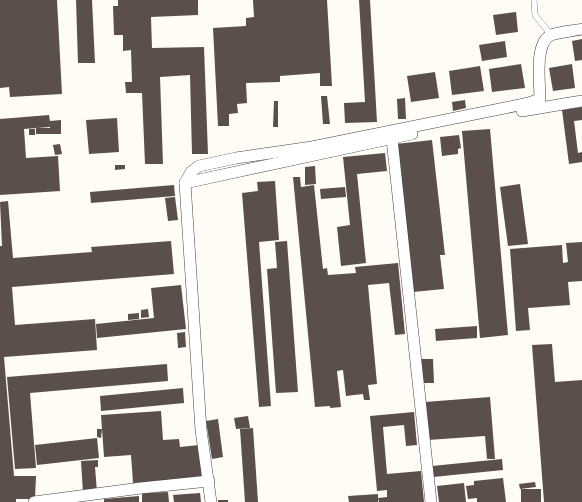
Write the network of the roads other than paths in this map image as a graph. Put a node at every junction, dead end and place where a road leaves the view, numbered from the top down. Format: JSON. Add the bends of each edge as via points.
{"nodes":[{"id":1,"x":534,"y":0,"type":"edge"},
{"id":2,"x":582,"y":29,"type":"edge"},
{"id":3,"x":551,"y":35,"type":"junction"},
{"id":4,"x":582,"y":101,"type":"edge"},
{"id":5,"x":392,"y":139,"type":"junction"},
{"id":6,"x":185,"y":183,"type":"junction"},
{"id":7,"x":209,"y":481,"type":"junction"},
{"id":8,"x":34,"y":502,"type":"edge"},
{"id":9,"x":211,"y":502,"type":"edge"},
{"id":10,"x":431,"y":502,"type":"edge"}],
"edges":[{"from":1,"to":3,"type":"lane","via":[[535,15]]},
{"from":2,"to":3,"type":"street"},
{"from":3,"to":6,"type":"street","via":[[542,44],[539,60],[540,99],[312,147],[199,166],[191,172]]},
{"from":4,"to":5,"type":"street"},
{"from":5,"to":6,"type":"street"},
{"from":5,"to":10,"type":"street"},
{"from":6,"to":7,"type":"street","via":[[201,430]]},
{"from":7,"to":8,"type":"street"},
{"from":7,"to":9,"type":"street"}]}
